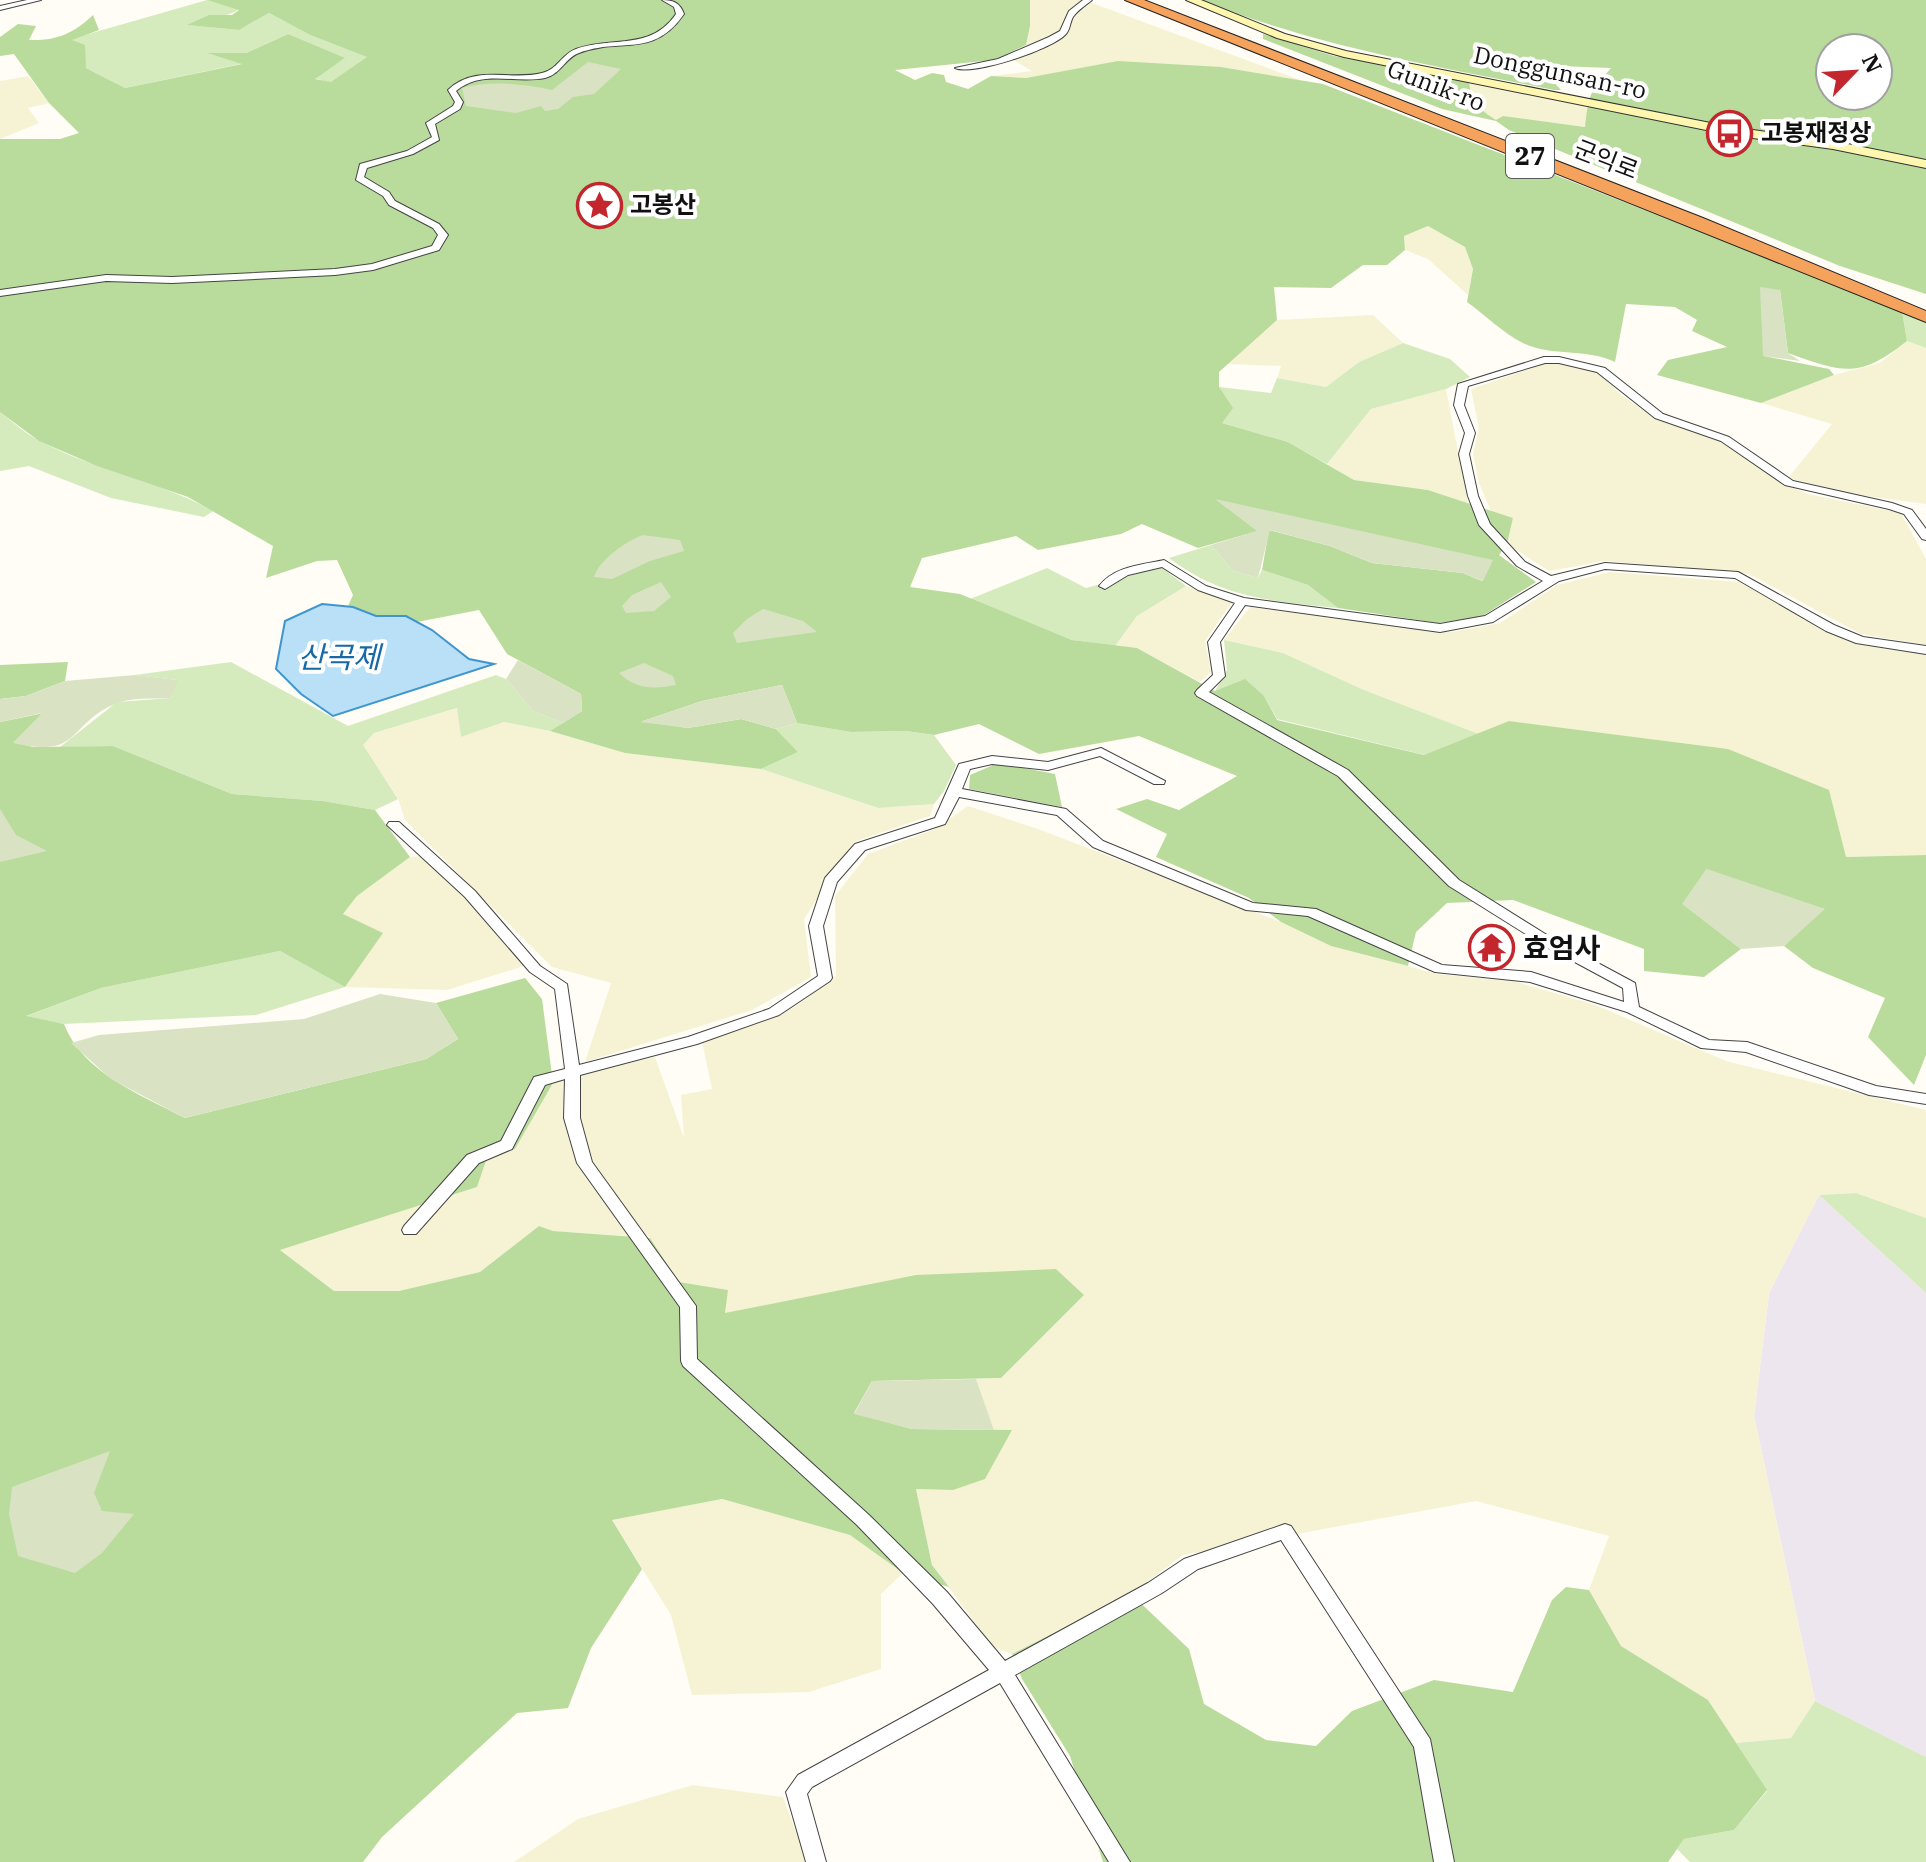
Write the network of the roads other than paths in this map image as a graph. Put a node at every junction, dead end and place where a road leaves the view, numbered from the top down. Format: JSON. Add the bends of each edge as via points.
{"nodes":[{"id":1,"x":37,"y":0,"type":"edge"},
{"id":2,"x":666,"y":0,"type":"edge"},
{"id":3,"x":1088,"y":0,"type":"edge"},
{"id":4,"x":1132,"y":0,"type":"edge"},
{"id":5,"x":1150,"y":0,"type":"edge"},
{"id":6,"x":1191,"y":0,"type":"edge"},
{"id":7,"x":0,"y":8,"type":"edge"},
{"id":8,"x":959,"y":68,"type":"dead end"},
{"id":9,"x":1926,"y":164,"type":"edge"},
{"id":10,"x":0,"y":293,"type":"edge"},
{"id":11,"x":1926,"y":308,"type":"edge"},
{"id":12,"x":1926,"y":317,"type":"edge"},
{"id":13,"x":1926,"y":537,"type":"edge"},
{"id":14,"x":1550,"y":580,"type":"junction"},
{"id":15,"x":1105,"y":586,"type":"dead end"},
{"id":16,"x":1242,"y":601,"type":"junction"},
{"id":17,"x":1926,"y":650,"type":"edge"},
{"id":18,"x":1159,"y":781,"type":"dead end"},
{"id":19,"x":955,"y":792,"type":"junction"},
{"id":20,"x":394,"y":825,"type":"dead end"},
{"id":21,"x":1632,"y":1009,"type":"junction"},
{"id":22,"x":573,"y":1073,"type":"junction"},
{"id":23,"x":1926,"y":1099,"type":"edge"},
{"id":24,"x":410,"y":1230,"type":"dead end"},
{"id":25,"x":1003,"y":1672,"type":"junction"},
{"id":26,"x":816,"y":1862,"type":"edge"},
{"id":27,"x":1120,"y":1862,"type":"edge"},
{"id":28,"x":1444,"y":1862,"type":"edge"}],
"edges":[{"from":1,"to":7,"type":"street"},
{"from":2,"to":10,"type":"street","via":[[680,14],[650,40],[575,51],[549,74],[464,81],[452,90],[457,107],[430,123],[436,138],[431,143],[363,166],[359,178],[436,226],[443,235],[436,248],[335,272],[106,278]]},
{"from":3,"to":8,"type":"street","via":[[1074,8],[1064,32],[1040,46],[986,67]]},
{"from":4,"to":12,"type":"highway","name":"군익로","number":"27"},
{"from":5,"to":11,"type":"highway","name":"Gunik-ro","number":"27","via":[[1683,207]]},
{"from":6,"to":9,"type":"street","name":"Donggunsan-ro","via":[[1344,54]]},
{"from":13,"to":14,"type":"street","via":[[1908,512],[1789,483],[1725,439],[1659,416],[1601,370],[1544,360],[1463,384],[1459,405],[1470,433],[1464,454],[1473,496],[1485,525],[1521,564]]},
{"from":14,"to":16,"type":"street","via":[[1489,619],[1440,628]]},
{"from":14,"to":17,"type":"street","via":[[1605,566],[1738,575],[1860,640]]},
{"from":15,"to":16,"type":"street","via":[[1122,573],[1164,563],[1202,588]]},
{"from":16,"to":21,"type":"street","via":[[1214,642],[1219,676],[1201,693],[1343,773],[1454,883],[1630,986]]},
{"from":18,"to":19,"type":"street","via":[[1101,752],[1048,766],[992,760],[964,767]]},
{"from":19,"to":21,"type":"street","via":[[1061,812],[1098,844],[1251,907],[1311,912],[1440,969],[1531,977]]},
{"from":19,"to":22,"type":"street","via":[[940,821],[860,847],[830,881],[816,926],[825,978],[774,1012]]},
{"from":20,"to":22,"type":"street","via":[[470,894],[535,969],[562,987]]},
{"from":21,"to":23,"type":"street","via":[[1706,1045],[1747,1047],[1874,1091]]},
{"from":22,"to":24,"type":"street","via":[[539,1081],[507,1145],[473,1159]]},
{"from":22,"to":25,"type":"street","via":[[572,1118],[585,1163],[688,1306],[689,1361],[863,1520]]},
{"from":25,"to":26,"type":"street","via":[[805,1781],[796,1792]]},
{"from":25,"to":27,"type":"street"},
{"from":25,"to":28,"type":"street","via":[[1191,1564],[1285,1531],[1423,1745]]}]}
